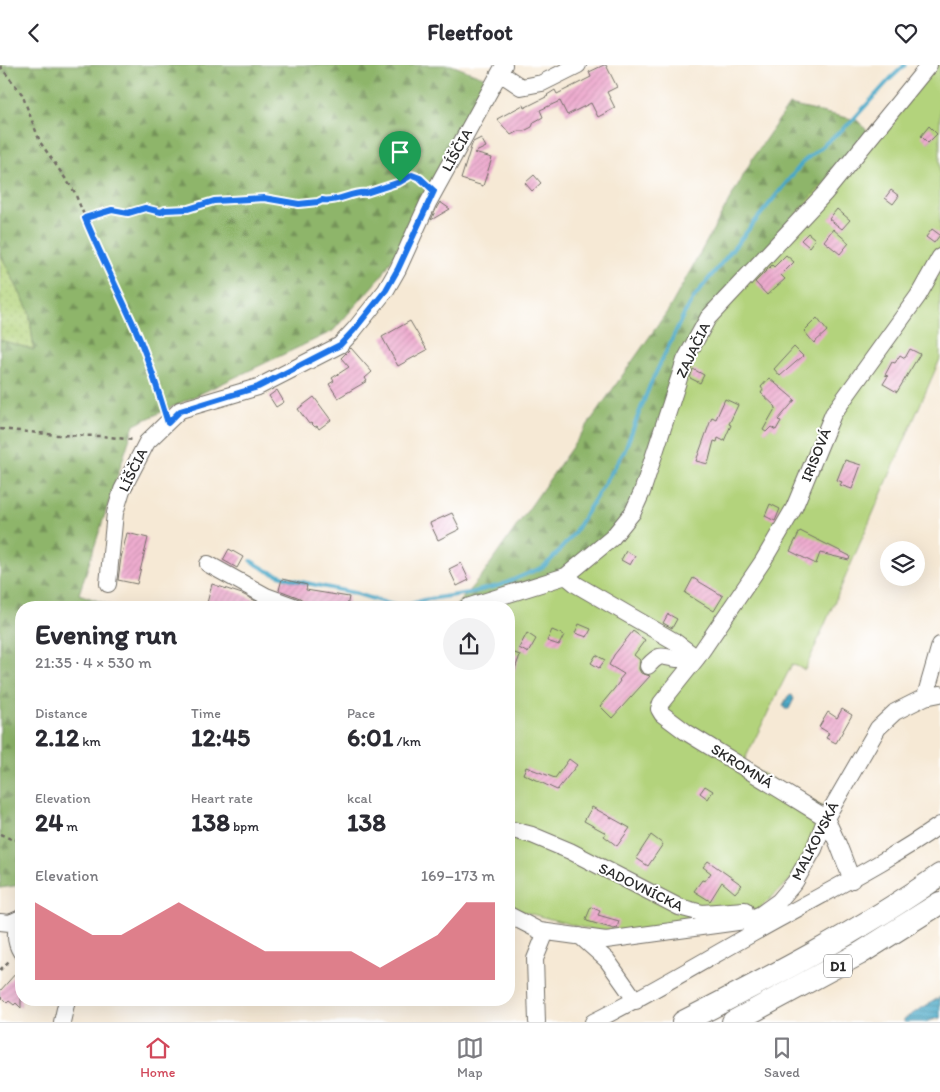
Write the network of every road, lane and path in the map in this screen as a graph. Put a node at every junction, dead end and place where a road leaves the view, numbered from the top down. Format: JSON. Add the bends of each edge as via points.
{"nodes":[{"id":1,"x":578,"y":65,"type":"edge"},
{"id":2,"x":929,"y":65,"type":"edge"},
{"id":3,"x":0,"y":66,"type":"edge"},
{"id":4,"x":502,"y":69,"type":"edge"},
{"id":5,"x":434,"y":191,"type":"junction"},
{"id":6,"x":85,"y":218,"type":"junction"},
{"id":7,"x":940,"y":257,"type":"edge"},
{"id":8,"x":168,"y":423,"type":"junction"},
{"id":9,"x":0,"y":429,"type":"edge"},
{"id":10,"x":147,"y":442,"type":"junction"},
{"id":11,"x":208,"y":564,"type":"dead end"},
{"id":12,"x":566,"y":576,"type":"junction"},
{"id":13,"x":108,"y":584,"type":"dead end"},
{"id":14,"x":280,"y":601,"type":"edge"},
{"id":15,"x":486,"y":601,"type":"edge"},
{"id":16,"x":940,"y":645,"type":"edge"},
{"id":17,"x":697,"y":658,"type":"junction"},
{"id":18,"x":648,"y":666,"type":"dead end"},
{"id":19,"x":932,"y":696,"type":"edge"},
{"id":20,"x":826,"y":818,"type":"junction"},
{"id":21,"x":940,"y":825,"type":"edge"},
{"id":22,"x":515,"y":831,"type":"edge"},
{"id":23,"x":0,"y":834,"type":"edge"},
{"id":24,"x":15,"y":839,"type":"edge"},
{"id":25,"x":940,"y":875,"type":"edge"},
{"id":26,"x":852,"y":880,"type":"junction"},
{"id":27,"x":779,"y":901,"type":"junction"},
{"id":28,"x":940,"y":903,"type":"edge"},
{"id":29,"x":515,"y":918,"type":"edge"},
{"id":30,"x":15,"y":920,"type":"edge"},
{"id":31,"x":0,"y":922,"type":"edge"},
{"id":32,"x":546,"y":932,"type":"junction"},
{"id":33,"x":580,"y":937,"type":"junction"},
{"id":34,"x":636,"y":1001,"type":"junction"},
{"id":35,"x":66,"y":1006,"type":"edge"},
{"id":36,"x":62,"y":1022,"type":"edge"},
{"id":37,"x":537,"y":1022,"type":"edge"},
{"id":38,"x":593,"y":1022,"type":"edge"},
{"id":39,"x":683,"y":1022,"type":"edge"},
{"id":40,"x":733,"y":1022,"type":"edge"}],
"edges":[{"from":1,"to":4,"type":"street","name":"LÍŠČIA","via":[[542,83],[521,87]]},
{"from":2,"to":12,"type":"street","name":"ZAJAČIA","via":[[825,193],[708,318],[685,360],[633,512],[612,538]]},
{"from":3,"to":6,"type":"path","via":[[22,93],[40,142],[74,191]]},
{"from":4,"to":5,"type":"street","name":"LÍŠČIA"},
{"from":5,"to":6,"type":"path","via":[[412,175],[366,193],[326,201],[299,204],[264,198],[214,201],[188,209],[161,212],[145,208],[128,213],[112,210]]},
{"from":5,"to":8,"type":"street","name":"LÍŠČIA","via":[[386,290],[340,345],[258,387],[180,411]]},
{"from":6,"to":8,"type":"path","via":[[131,318]]},
{"from":7,"to":17,"type":"street","name":"IRISOVÁ","via":[[918,296],[832,414],[794,508],[763,561]]},
{"from":8,"to":10,"type":"street","name":"LÍŠČIA"},
{"from":9,"to":10,"type":"path"},
{"from":10,"to":13,"type":"street","name":"LÍŠČIA","via":[[122,490],[115,513]]},
{"from":11,"to":14,"type":"street"},
{"from":12,"to":15,"type":"street","name":"ZAJAČIA"},
{"from":12,"to":17,"type":"street"},
{"from":16,"to":19,"type":"street","name":"MALKOVSKÁ"},
{"from":17,"to":18,"type":"street","via":[[676,659],[665,655]]},
{"from":17,"to":20,"type":"street","name":"SKROMNÁ","via":[[661,703],[662,714]]},
{"from":19,"to":20,"type":"street","name":"MALKOVSKÁ","via":[[894,712],[878,728]]},
{"from":20,"to":26,"type":"street"},
{"from":20,"to":27,"type":"street","name":"MALKOVSKÁ","via":[[796,882]]},
{"from":21,"to":26,"type":"street","name":"MALKOVSKÁ"},
{"from":22,"to":27,"type":"street","name":"SADOVNÍCKA","via":[[570,851],[679,907],[702,913],[742,911]]},
{"from":23,"to":24,"type":"path"},
{"from":25,"to":39,"type":"highway","number":"D1","via":[[832,943]]},
{"from":26,"to":34,"type":"street","name":"MALKOVSKÁ"},
{"from":27,"to":33,"type":"street","name":"MALKOVSKÁ","via":[[745,921],[606,940]]},
{"from":28,"to":40,"type":"highway","number":"D1","via":[[859,954]]},
{"from":29,"to":32,"type":"street","name":"MALKOVSKÁ"},
{"from":30,"to":31,"type":"street"},
{"from":32,"to":33,"type":"street","name":"MALKOVSKÁ"},
{"from":32,"to":37,"type":"street","via":[[535,959]]},
{"from":33,"to":34,"type":"street","via":[[607,960]]},
{"from":34,"to":38,"type":"street","name":"MALKOVSKÁ"},
{"from":35,"to":36,"type":"street"}]}
